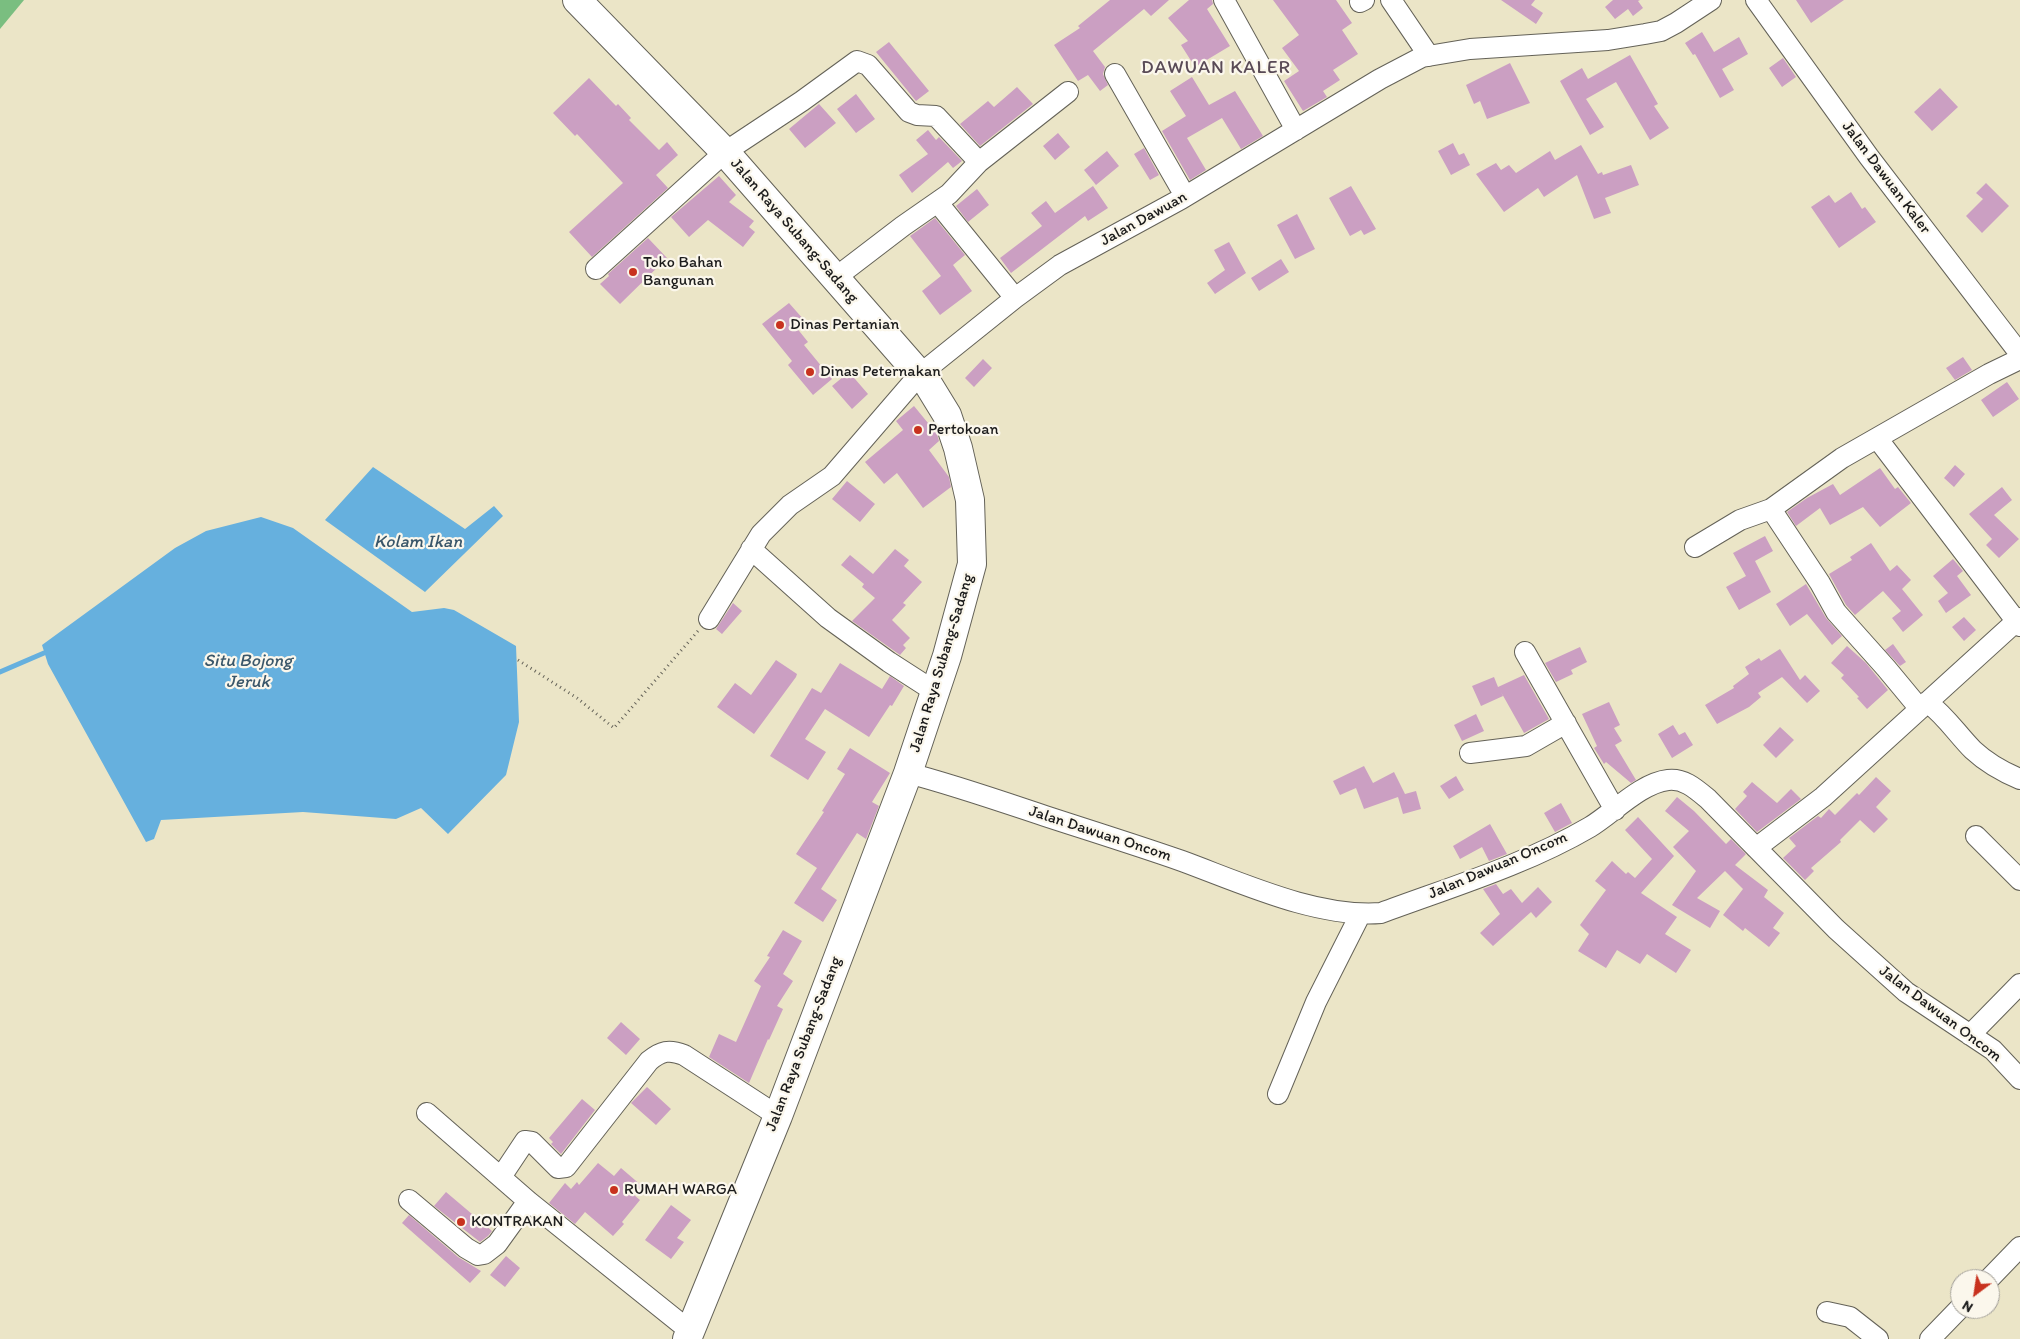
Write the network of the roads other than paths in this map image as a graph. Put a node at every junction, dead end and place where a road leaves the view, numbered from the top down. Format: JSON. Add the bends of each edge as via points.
{"nodes":[{"id":1,"x":576,"y":0,"type":"edge"},
{"id":2,"x":1224,"y":0,"type":"edge"},
{"id":3,"x":1391,"y":0,"type":"edge"},
{"id":4,"x":1711,"y":0,"type":"edge"},
{"id":5,"x":1756,"y":0,"type":"edge"},
{"id":6,"x":1425,"y":56,"type":"junction"},
{"id":7,"x":1115,"y":74,"type":"dead end"},
{"id":8,"x":1068,"y":92,"type":"dead end"},
{"id":9,"x":1296,"y":130,"type":"junction"},
{"id":10,"x":725,"y":152,"type":"junction"},
{"id":11,"x":979,"y":162,"type":"junction"},
{"id":12,"x":1186,"y":196,"type":"junction"},
{"id":13,"x":938,"y":202,"type":"junction"},
{"id":14,"x":596,"y":269,"type":"dead end"},
{"id":15,"x":835,"y":278,"type":"junction"},
{"id":16,"x":1014,"y":298,"type":"junction"},
{"id":17,"x":2020,"y":354,"type":"edge"},
{"id":18,"x":2020,"y":359,"type":"edge"},
{"id":19,"x":919,"y":375,"type":"junction"},
{"id":20,"x":1877,"y":438,"type":"junction"},
{"id":21,"x":1771,"y":509,"type":"junction"},
{"id":22,"x":1695,"y":547,"type":"dead end"},
{"id":23,"x":751,"y":549,"type":"junction"},
{"id":24,"x":709,"y":619,"type":"road end"},
{"id":25,"x":2019,"y":622,"type":"edge"},
{"id":26,"x":1525,"y":652,"type":"dead end"},
{"id":27,"x":934,"y":691,"type":"junction"},
{"id":28,"x":1923,"y":705,"type":"junction"},
{"id":29,"x":1566,"y":723,"type":"junction"},
{"id":30,"x":1470,"y":752,"type":"dead end"},
{"id":31,"x":908,"y":773,"type":"junction"},
{"id":32,"x":2020,"y":780,"type":"edge"},
{"id":33,"x":1615,"y":810,"type":"junction"},
{"id":34,"x":1976,"y":836,"type":"dead end"},
{"id":35,"x":1756,"y":848,"type":"junction"},
{"id":36,"x":2020,"y":880,"type":"edge"},
{"id":37,"x":1360,"y":915,"type":"junction"},
{"id":38,"x":2020,"y":984,"type":"edge"},
{"id":39,"x":1970,"y":1035,"type":"junction"},
{"id":40,"x":2020,"y":1079,"type":"edge"},
{"id":41,"x":1278,"y":1094,"type":"dead end"},
{"id":42,"x":427,"y":1112,"type":"dead end"},
{"id":43,"x":778,"y":1116,"type":"junction"},
{"id":44,"x":501,"y":1177,"type":"junction"},
{"id":45,"x":409,"y":1200,"type":"dead end"},
{"id":46,"x":528,"y":1201,"type":"junction"},
{"id":47,"x":2020,"y":1247,"type":"edge"},
{"id":48,"x":1999,"y":1269,"type":"edge"},
{"id":49,"x":1826,"y":1312,"type":"dead end"},
{"id":50,"x":1950,"y":1318,"type":"edge"},
{"id":51,"x":689,"y":1335,"type":"edge"},
{"id":52,"x":1878,"y":1339,"type":"edge"},
{"id":53,"x":1930,"y":1339,"type":"edge"}],
"edges":[{"from":1,"to":10,"type":"main road","name":"Jalan Raya Subang-Sadang"},
{"from":2,"to":9,"type":"street"},
{"from":3,"to":6,"type":"street"},
{"from":4,"to":6,"type":"street","name":"Jalan Dawuan","via":[[1661,31],[1608,40],[1470,49]]},
{"from":5,"to":17,"type":"street","name":"Jalan Dawuan Kaler","via":[[1869,157]]},
{"from":6,"to":9,"type":"street","name":"Jalan Dawuan"},
{"from":7,"to":12,"type":"street"},
{"from":8,"to":11,"type":"street"},
{"from":9,"to":12,"type":"street","name":"Jalan Dawuan"},
{"from":10,"to":11,"type":"street","via":[[857,61],[868,65],[909,112],[936,116]]},
{"from":10,"to":14,"type":"street"},
{"from":10,"to":15,"type":"main road","name":"Jalan Raya Subang-Sadang"},
{"from":11,"to":13,"type":"street"},
{"from":12,"to":16,"type":"street","name":"Jalan Dawuan","via":[[1060,265]]},
{"from":13,"to":15,"type":"street"},
{"from":13,"to":16,"type":"street"},
{"from":15,"to":19,"type":"main road","name":"Jalan Raya Subang-Sadang"},
{"from":16,"to":19,"type":"street","name":"Jalan Dawuan"},
{"from":18,"to":20,"type":"street"},
{"from":19,"to":23,"type":"street","name":"Jalan Dawuan","via":[[832,476],[790,505]]},
{"from":19,"to":27,"type":"main road","name":"Jalan Raya Subang-Sadang","via":[[947,415],[970,500],[972,564]]},
{"from":20,"to":21,"type":"street","via":[[1842,458]]},
{"from":20,"to":25,"type":"street"},
{"from":21,"to":22,"type":"street","via":[[1740,520]]},
{"from":21,"to":28,"type":"street","via":[[1836,612]]},
{"from":23,"to":24,"type":"street","name":"Jalan Dawuan"},
{"from":23,"to":27,"type":"street","via":[[828,618]]},
{"from":25,"to":28,"type":"street"},
{"from":26,"to":29,"type":"street"},
{"from":27,"to":31,"type":"main road","name":"Jalan Raya Subang-Sadang"},
{"from":28,"to":32,"type":"street","via":[[1940,711],[1973,750],[1995,768]]},
{"from":28,"to":35,"type":"street","via":[[1823,797]]},
{"from":29,"to":30,"type":"street","via":[[1526,746]]},
{"from":29,"to":33,"type":"street"},
{"from":31,"to":37,"type":"street","name":"Jalan Dawuan Oncom","via":[[948,783],[1165,855],[1296,902]]},
{"from":31,"to":43,"type":"main road","name":"Jalan Raya Subang-Sadang"},
{"from":33,"to":35,"type":"street","name":"Jalan Dawuan Oncom","via":[[1649,786],[1680,780],[1695,787]]},
{"from":33,"to":37,"type":"street","name":"Jalan Dawuan Oncom","via":[[1590,827],[1526,858],[1381,913]]},
{"from":34,"to":36,"type":"street"},
{"from":35,"to":39,"type":"street","name":"Jalan Dawuan Oncom","via":[[1836,930],[1906,992]]},
{"from":37,"to":41,"type":"street","via":[[1316,1002]]},
{"from":38,"to":39,"type":"street"},
{"from":39,"to":40,"type":"street","name":"Jalan Dawuan Oncom","via":[[1993,1050]]},
{"from":42,"to":44,"type":"street"},
{"from":43,"to":44,"type":"street","via":[[684,1055],[666,1051],[649,1061],[566,1168],[558,1168],[532,1142],[525,1142]]},
{"from":43,"to":51,"type":"main road","name":"Jalan Raya Subang-Sadang"},
{"from":44,"to":46,"type":"street"},
{"from":45,"to":46,"type":"street","via":[[478,1255],[497,1244]]},
{"from":46,"to":51,"type":"street"},
{"from":47,"to":48,"type":"street"},
{"from":49,"to":52,"type":"street","via":[[1850,1317]]},
{"from":50,"to":53,"type":"street"}]}
